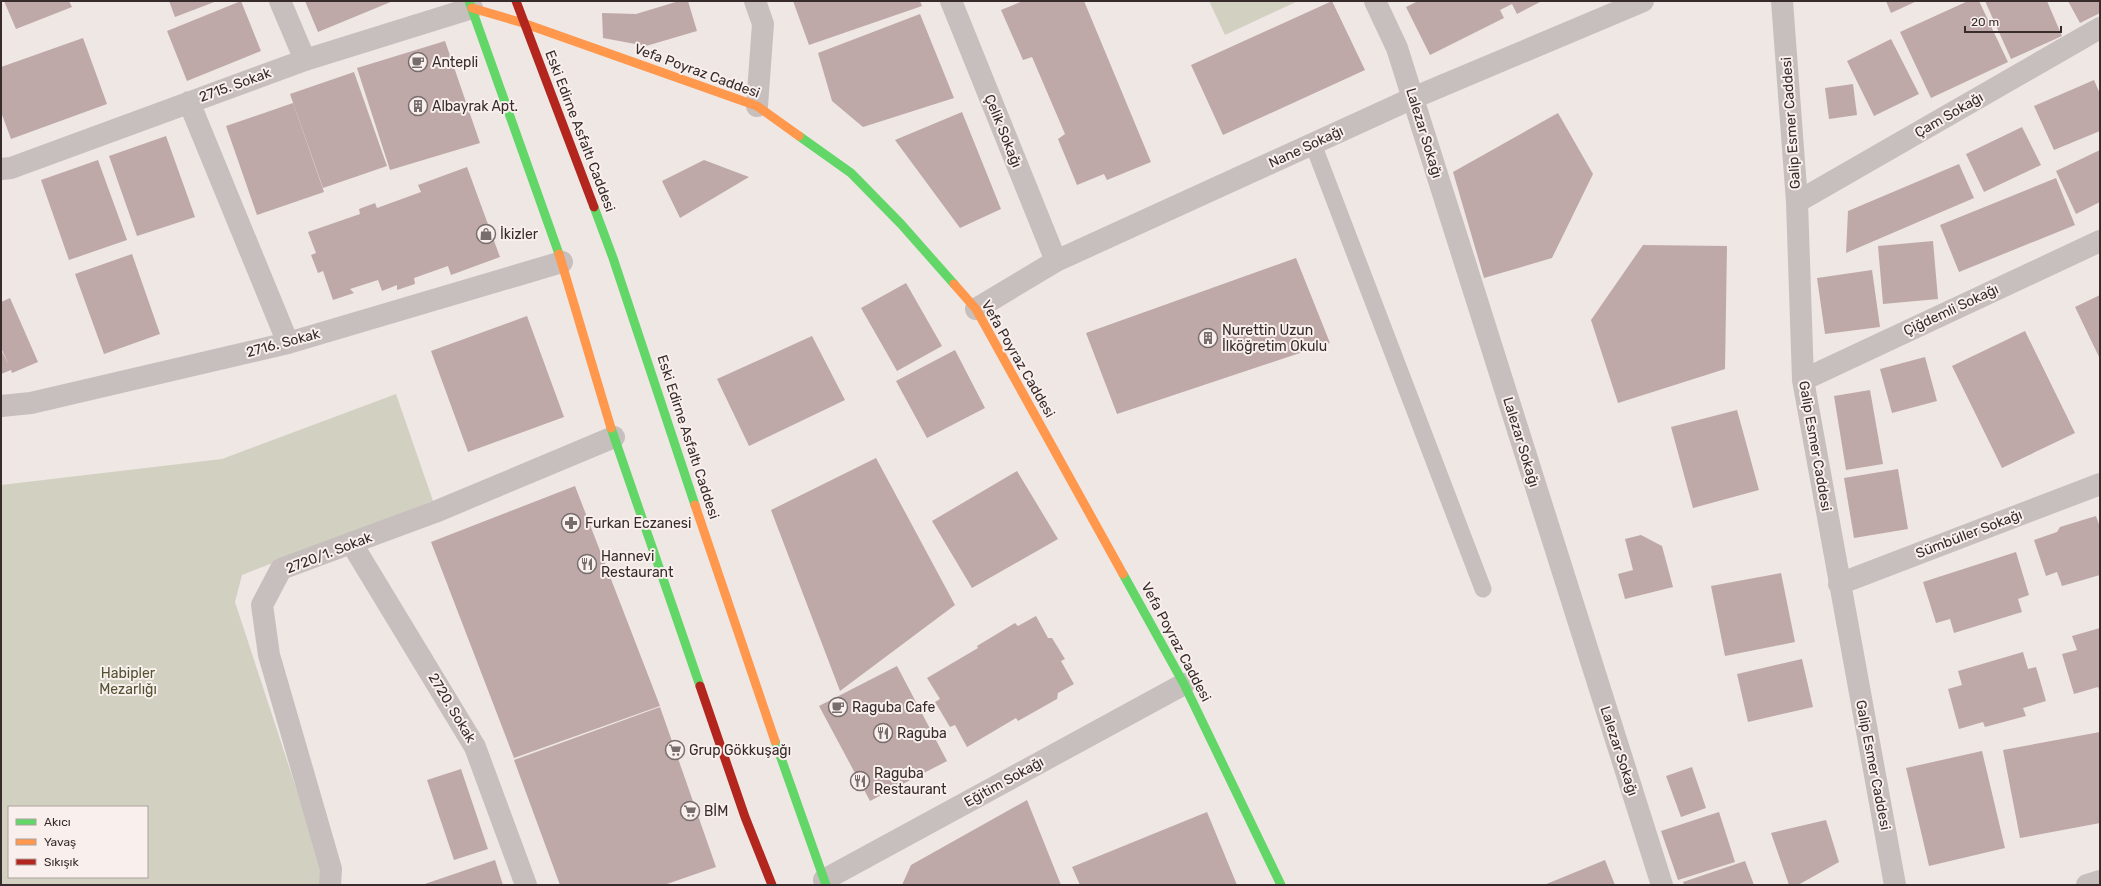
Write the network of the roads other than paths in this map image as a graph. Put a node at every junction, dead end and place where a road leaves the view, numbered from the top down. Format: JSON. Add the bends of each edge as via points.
{"nodes":[{"id":1,"x":280,"y":1,"type":"edge"},
{"id":2,"x":516,"y":1,"type":"edge"},
{"id":3,"x":755,"y":1,"type":"edge"},
{"id":4,"x":951,"y":1,"type":"edge"},
{"id":5,"x":1375,"y":1,"type":"edge"},
{"id":6,"x":1643,"y":1,"type":"edge"},
{"id":7,"x":1782,"y":1,"type":"edge"},
{"id":8,"x":470,"y":5,"type":"edge"},
{"id":9,"x":523,"y":23,"type":"junction"},
{"id":10,"x":2100,"y":28,"type":"edge"},
{"id":11,"x":305,"y":60,"type":"junction"},
{"id":12,"x":1413,"y":98,"type":"junction"},
{"id":13,"x":189,"y":102,"type":"junction"},
{"id":14,"x":758,"y":106,"type":"junction"},
{"id":15,"x":1313,"y":144,"type":"junction"},
{"id":16,"x":1,"y":169,"type":"edge"},
{"id":17,"x":1797,"y":202,"type":"junction"},
{"id":18,"x":2100,"y":241,"type":"edge"},
{"id":19,"x":1056,"y":261,"type":"junction"},
{"id":20,"x":562,"y":262,"type":"junction"},
{"id":21,"x":976,"y":309,"type":"junction"},
{"id":22,"x":288,"y":343,"type":"junction"},
{"id":23,"x":1803,"y":380,"type":"junction"},
{"id":24,"x":1,"y":406,"type":"edge"},
{"id":25,"x":614,"y":437,"type":"junction"},
{"id":26,"x":2100,"y":484,"type":"edge"},
{"id":27,"x":352,"y":544,"type":"junction"},
{"id":28,"x":1839,"y":584,"type":"junction"},
{"id":29,"x":1483,"y":589,"type":"dead end"},
{"id":30,"x":1184,"y":684,"type":"junction"},
{"id":31,"x":2100,"y":881,"type":"edge"},
{"id":32,"x":825,"y":882,"type":"edge"},
{"id":33,"x":330,"y":885,"type":"edge"},
{"id":34,"x":526,"y":885,"type":"edge"},
{"id":35,"x":772,"y":885,"type":"edge"},
{"id":36,"x":1281,"y":885,"type":"edge"},
{"id":37,"x":1662,"y":885,"type":"edge"},
{"id":38,"x":1895,"y":885,"type":"edge"},
{"id":39,"x":2087,"y":885,"type":"edge"}],
"edges":[{"from":1,"to":11,"type":"street"},
{"from":2,"to":9,"type":"main road","name":"Eski Edirne Asfaltı Caddesi"},
{"from":3,"to":14,"type":"street","via":[[763,24]]},
{"from":4,"to":19,"type":"street","name":"Çelik Sokağı"},
{"from":5,"to":12,"type":"street","name":"Lalezar Sokağı","via":[[1397,48]]},
{"from":6,"to":12,"type":"street","name":"Nane Sokağı"},
{"from":7,"to":17,"type":"street","name":"Galip Esmer Caddesi"},
{"from":8,"to":9,"type":"main road","name":"Vefa Poyraz Caddesi"},
{"from":8,"to":11,"type":"street","name":"2715. Sokak"},
{"from":8,"to":20,"type":"main road"},
{"from":9,"to":14,"type":"main road","name":"Vefa Poyraz Caddesi"},
{"from":9,"to":32,"type":"main road","name":"Eski Edirne Asfaltı Caddesi","via":[[613,258],[749,667]]},
{"from":10,"to":17,"type":"street","name":"Çam Sokağı"},
{"from":11,"to":13,"type":"street","name":"2715. Sokak"},
{"from":12,"to":15,"type":"street","name":"Nane Sokağı"},
{"from":12,"to":37,"type":"street","name":"Lalezar Sokağı"},
{"from":13,"to":16,"type":"street","name":"2715. Sokak","via":[[11,168]]},
{"from":13,"to":22,"type":"street"},
{"from":14,"to":21,"type":"main road","name":"Vefa Poyraz Caddesi","via":[[851,173]]},
{"from":15,"to":19,"type":"street","name":"Nane Sokağı"},
{"from":15,"to":29,"type":"lane"},
{"from":17,"to":23,"type":"street","name":"Galip Esmer Caddesi"},
{"from":18,"to":23,"type":"street","name":"Çiğdemli Sokağı"},
{"from":19,"to":21,"type":"street","name":"Nane Sokağı"},
{"from":20,"to":22,"type":"street","name":"2716. Sokak"},
{"from":20,"to":25,"type":"main road"},
{"from":21,"to":30,"type":"main road","name":"Vefa Poyraz Caddesi"},
{"from":22,"to":24,"type":"street","name":"2716. Sokak","via":[[31,403]]},
{"from":23,"to":28,"type":"street","name":"Galip Esmer Caddesi"},
{"from":25,"to":27,"type":"street","name":"2720/1. Sokak"},
{"from":25,"to":35,"type":"main road","via":[[744,817]]},
{"from":26,"to":28,"type":"street","name":"Sümbüller Sokağı"},
{"from":27,"to":33,"type":"street","name":"2720/1. Sokak","via":[[281,569],[262,605],[269,655],[331,869]]},
{"from":27,"to":34,"type":"street","name":"2720. Sokak","via":[[475,747]]},
{"from":28,"to":38,"type":"street","name":"Galip Esmer Caddesi"},
{"from":30,"to":32,"type":"street","name":"Eğitim Sokağı"},
{"from":30,"to":36,"type":"main road","name":"Vefa Poyraz Caddesi"},
{"from":31,"to":39,"type":"street"}]}
